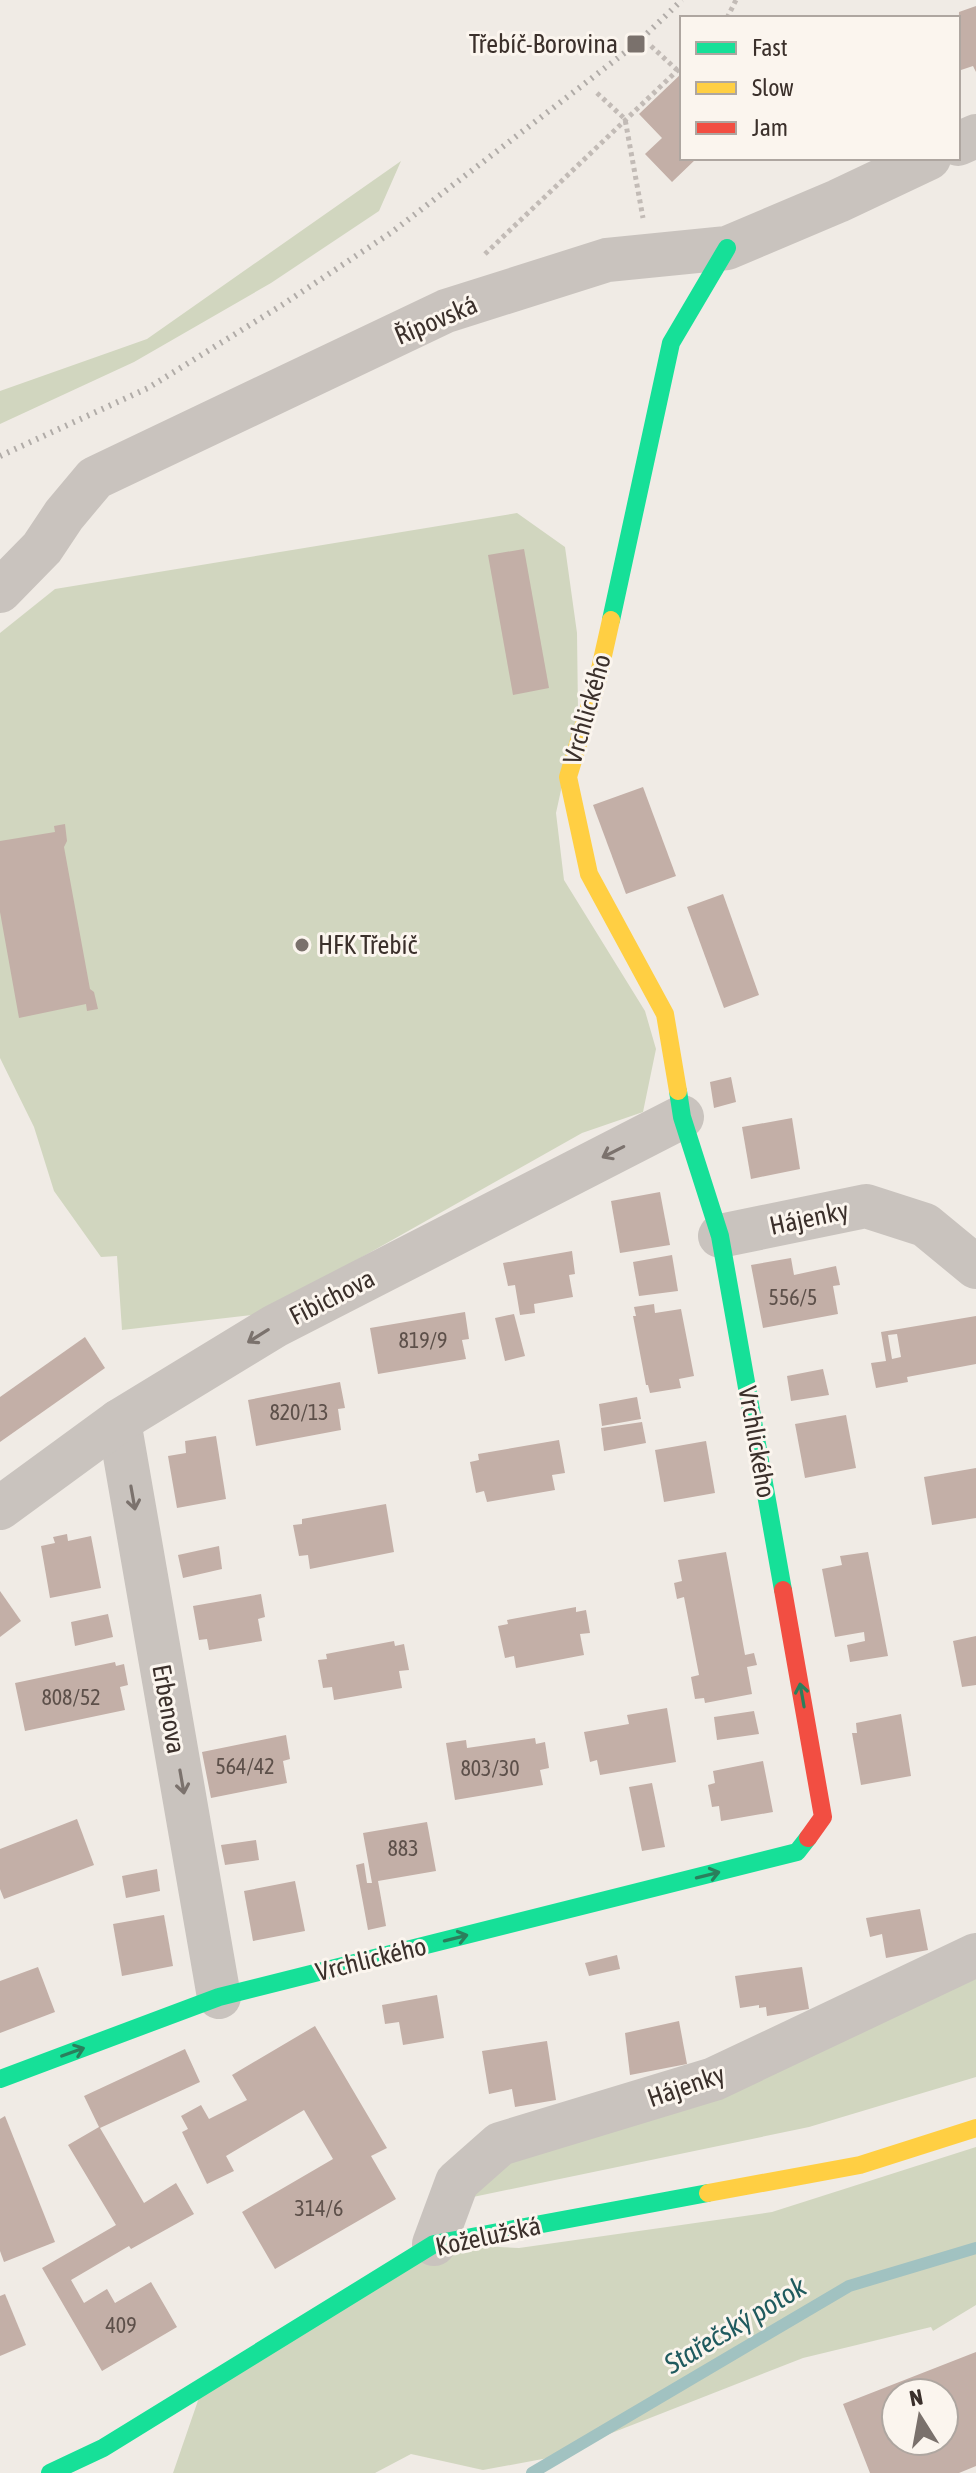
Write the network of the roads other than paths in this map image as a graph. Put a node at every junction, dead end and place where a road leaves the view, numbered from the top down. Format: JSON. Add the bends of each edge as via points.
{"nodes":[{"id":1,"x":925,"y":160,"type":"edge"},
{"id":2,"x":727,"y":248,"type":"junction"},
{"id":3,"x":0,"y":591,"type":"edge"},
{"id":4,"x":682,"y":1117,"type":"junction"},
{"id":5,"x":720,"y":1236,"type":"junction"},
{"id":6,"x":976,"y":1267,"type":"edge"},
{"id":7,"x":119,"y":1421,"type":"junction"},
{"id":8,"x":0,"y":1508,"type":"edge"},
{"id":9,"x":976,"y":1955,"type":"edge"},
{"id":10,"x":219,"y":1997,"type":"junction"},
{"id":11,"x":0,"y":2079,"type":"edge"},
{"id":12,"x":976,"y":2128,"type":"edge"},
{"id":13,"x":434,"y":2244,"type":"junction"},
{"id":14,"x":106,"y":2460,"type":"edge"},
{"id":15,"x":50,"y":2473,"type":"edge"}],
"edges":[{"from":1,"to":2,"type":"street","name":"Řípovská"},
{"from":2,"to":3,"type":"street","name":"Řípovská","via":[[607,260],[446,311],[95,478],[42,548]]},
{"from":2,"to":4,"type":"street","name":"Vrchlického","via":[[671,343],[598,678],[568,777],[589,874],[665,1014]]},
{"from":4,"to":5,"type":"street","name":"Vrchlického"},
{"from":4,"to":7,"type":"street","name":"Fibichova","one_way":true,"via":[[275,1326]]},
{"from":5,"to":6,"type":"street","name":"Hájenky","via":[[866,1206],[925,1225]]},
{"from":10,"to":5,"type":"street","name":"Vrchlického","one_way":true,"via":[[797,1852],[823,1817]]},
{"from":7,"to":8,"type":"street","name":"Fibichova"},
{"from":7,"to":10,"type":"street","name":"Erbenova","one_way":true},
{"from":9,"to":13,"type":"street","name":"Hájenky","via":[[714,2079],[500,2144],[457,2182]]},
{"from":11,"to":10,"type":"street","name":"Vrchlického","one_way":true},
{"from":12,"to":13,"type":"street","name":"Koželužská","via":[[860,2165]]},
{"from":13,"to":14,"type":"street","name":"Koželužská"},
{"from":14,"to":15,"type":"street","name":"Koželužská"}]}
